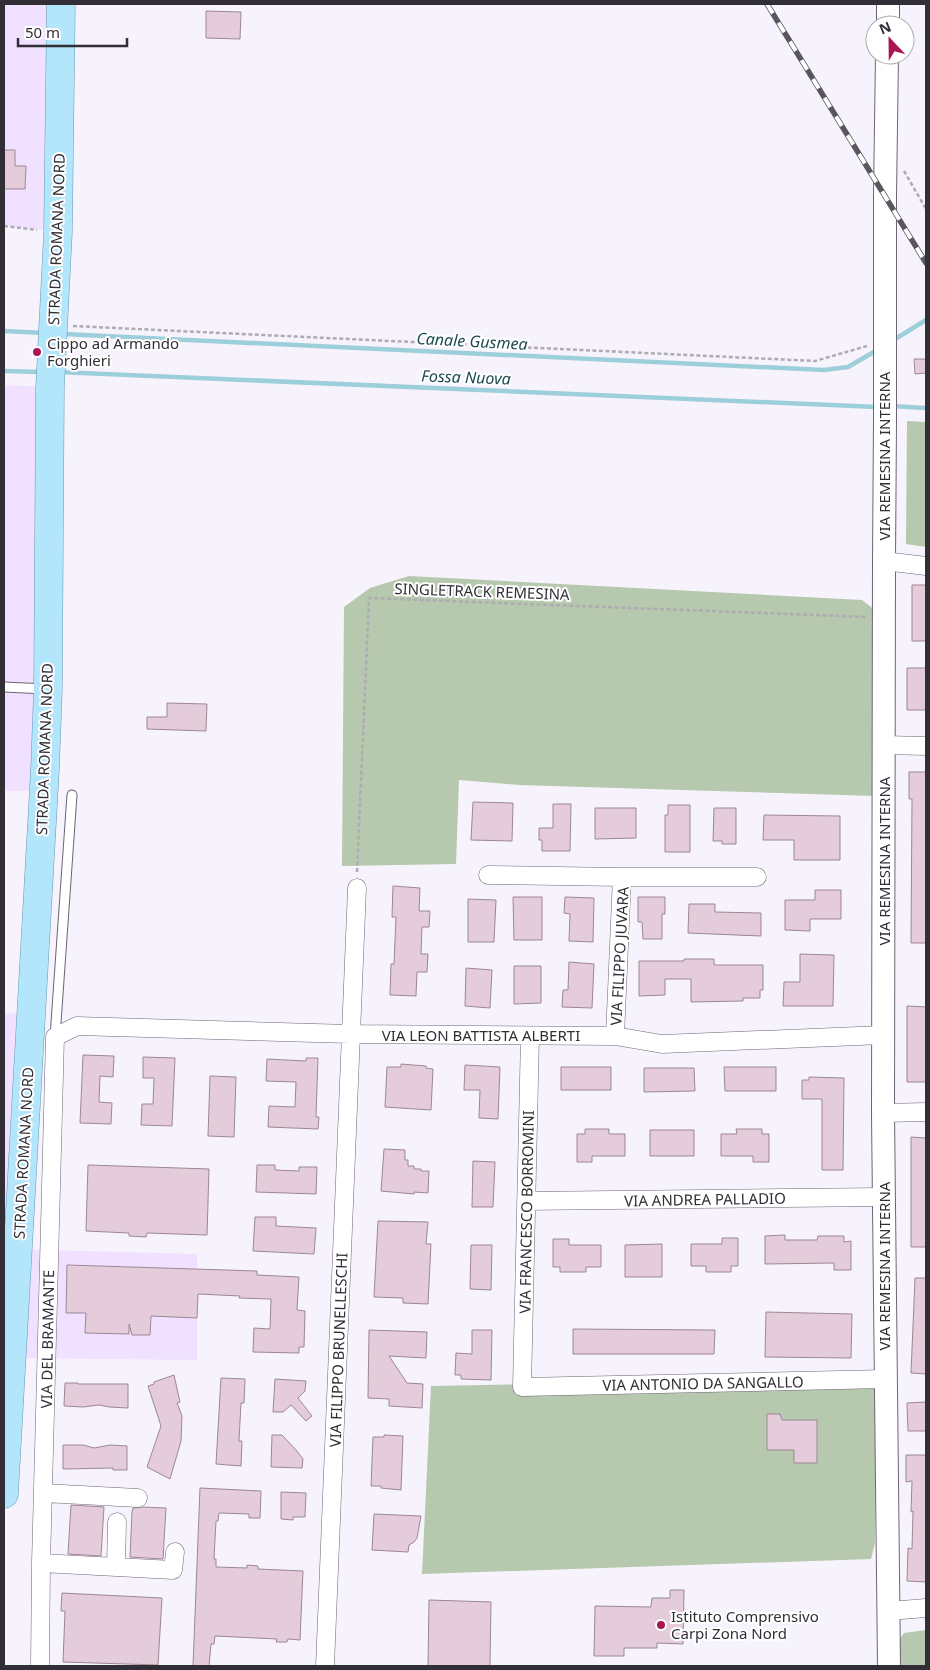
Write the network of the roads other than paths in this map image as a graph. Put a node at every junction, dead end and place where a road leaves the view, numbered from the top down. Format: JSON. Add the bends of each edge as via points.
{"nodes":[{"id":1,"x":61,"y":4,"type":"edge"},
{"id":2,"x":887,"y":65,"type":"edge"},
{"id":3,"x":884,"y":561,"type":"junction"},
{"id":4,"x":926,"y":566,"type":"edge"},
{"id":5,"x":4,"y":687,"type":"edge"},
{"id":6,"x":48,"y":689,"type":"junction"},
{"id":7,"x":884,"y":745,"type":"junction"},
{"id":8,"x":926,"y":746,"type":"edge"},
{"id":9,"x":72,"y":795,"type":"dead end"},
{"id":10,"x":488,"y":875,"type":"dead end"},
{"id":11,"x":622,"y":877,"type":"junction"},
{"id":12,"x":757,"y":877,"type":"dead end"},
{"id":13,"x":357,"y":888,"type":"road end"},
{"id":14,"x":350,"y":1034,"type":"junction"},
{"id":15,"x":883,"y":1035,"type":"junction"},
{"id":16,"x":530,"y":1036,"type":"junction"},
{"id":17,"x":615,"y":1036,"type":"junction"},
{"id":18,"x":55,"y":1037,"type":"junction"},
{"id":19,"x":926,"y":1112,"type":"edge"},
{"id":20,"x":882,"y":1113,"type":"junction"},
{"id":21,"x":883,"y":1197,"type":"junction"},
{"id":22,"x":526,"y":1201,"type":"junction"},
{"id":23,"x":885,"y":1379,"type":"junction"},
{"id":24,"x":522,"y":1387,"type":"joint"},
{"id":25,"x":43,"y":1493,"type":"junction"},
{"id":26,"x":4,"y":1494,"type":"edge"},
{"id":27,"x":138,"y":1498,"type":"dead end"},
{"id":28,"x":117,"y":1522,"type":"dead end"},
{"id":29,"x":175,"y":1552,"type":"dead end"},
{"id":30,"x":41,"y":1563,"type":"junction"},
{"id":31,"x":116,"y":1567,"type":"junction"},
{"id":32,"x":926,"y":1608,"type":"edge"},
{"id":33,"x":889,"y":1611,"type":"junction"},
{"id":34,"x":40,"y":1666,"type":"edge"},
{"id":35,"x":325,"y":1666,"type":"edge"},
{"id":36,"x":888,"y":1666,"type":"edge"}],
"edges":[{"from":1,"to":6,"type":"main road","name":"STRADA ROMANA NORD","via":[[58,232],[50,388]]},
{"from":2,"to":3,"type":"street","name":"VIA REMESINA INTERNA","via":[[882,347],[885,393]]},
{"from":3,"to":4,"type":"street"},
{"from":3,"to":7,"type":"street","name":"VIA REMESINA INTERNA"},
{"from":5,"to":6,"type":"lane"},
{"from":6,"to":26,"type":"main road","name":"STRADA ROMANA NORD"},
{"from":7,"to":8,"type":"street"},
{"from":7,"to":15,"type":"street","name":"VIA REMESINA INTERNA"},
{"from":9,"to":18,"type":"lane"},
{"from":10,"to":11,"type":"street","name":"VIA FILIPPO JUVARA"},
{"from":11,"to":12,"type":"street","name":"VIA FILIPPO JUVARA"},
{"from":11,"to":17,"type":"street","name":"VIA FILIPPO JUVARA"},
{"from":13,"to":14,"type":"street","name":"VIA FILIPPO BRUNELLESCHI"},
{"from":14,"to":16,"type":"street","name":"VIA LEON BATTISTA ALBERTI"},
{"from":14,"to":18,"type":"street","name":"VIA LEON BATTISTA ALBERTI","via":[[77,1026]]},
{"from":14,"to":35,"type":"street","name":"VIA FILIPPO BRUNELLESCHI"},
{"from":15,"to":17,"type":"street","name":"VIA LEON BATTISTA ALBERTI","via":[[662,1044]]},
{"from":15,"to":20,"type":"street","name":"VIA REMESINA INTERNA"},
{"from":16,"to":17,"type":"street","name":"VIA LEON BATTISTA ALBERTI"},
{"from":16,"to":22,"type":"street","name":"VIA FRANCESCO BORROMINI"},
{"from":18,"to":25,"type":"street","name":"VIA DEL BRAMANTE"},
{"from":19,"to":20,"type":"street"},
{"from":20,"to":21,"type":"street","name":"VIA REMESINA INTERNA"},
{"from":21,"to":22,"type":"street","name":"VIA ANDREA PALLADIO"},
{"from":21,"to":23,"type":"street","name":"VIA REMESINA INTERNA"},
{"from":22,"to":24,"type":"street","name":"VIA FRANCESCO BORROMINI"},
{"from":23,"to":24,"type":"street","name":"VIA ANTONIO DA SANGALLO"},
{"from":23,"to":33,"type":"street","name":"VIA REMESINA INTERNA"},
{"from":25,"to":27,"type":"street"},
{"from":25,"to":30,"type":"street","name":"VIA DEL BRAMANTE"},
{"from":28,"to":31,"type":"street"},
{"from":29,"to":31,"type":"street","via":[[173,1570]]},
{"from":30,"to":31,"type":"street"},
{"from":30,"to":34,"type":"street","name":"VIA DEL BRAMANTE"},
{"from":32,"to":33,"type":"street"},
{"from":33,"to":36,"type":"street","name":"VIA REMESINA INTERNA"}]}
